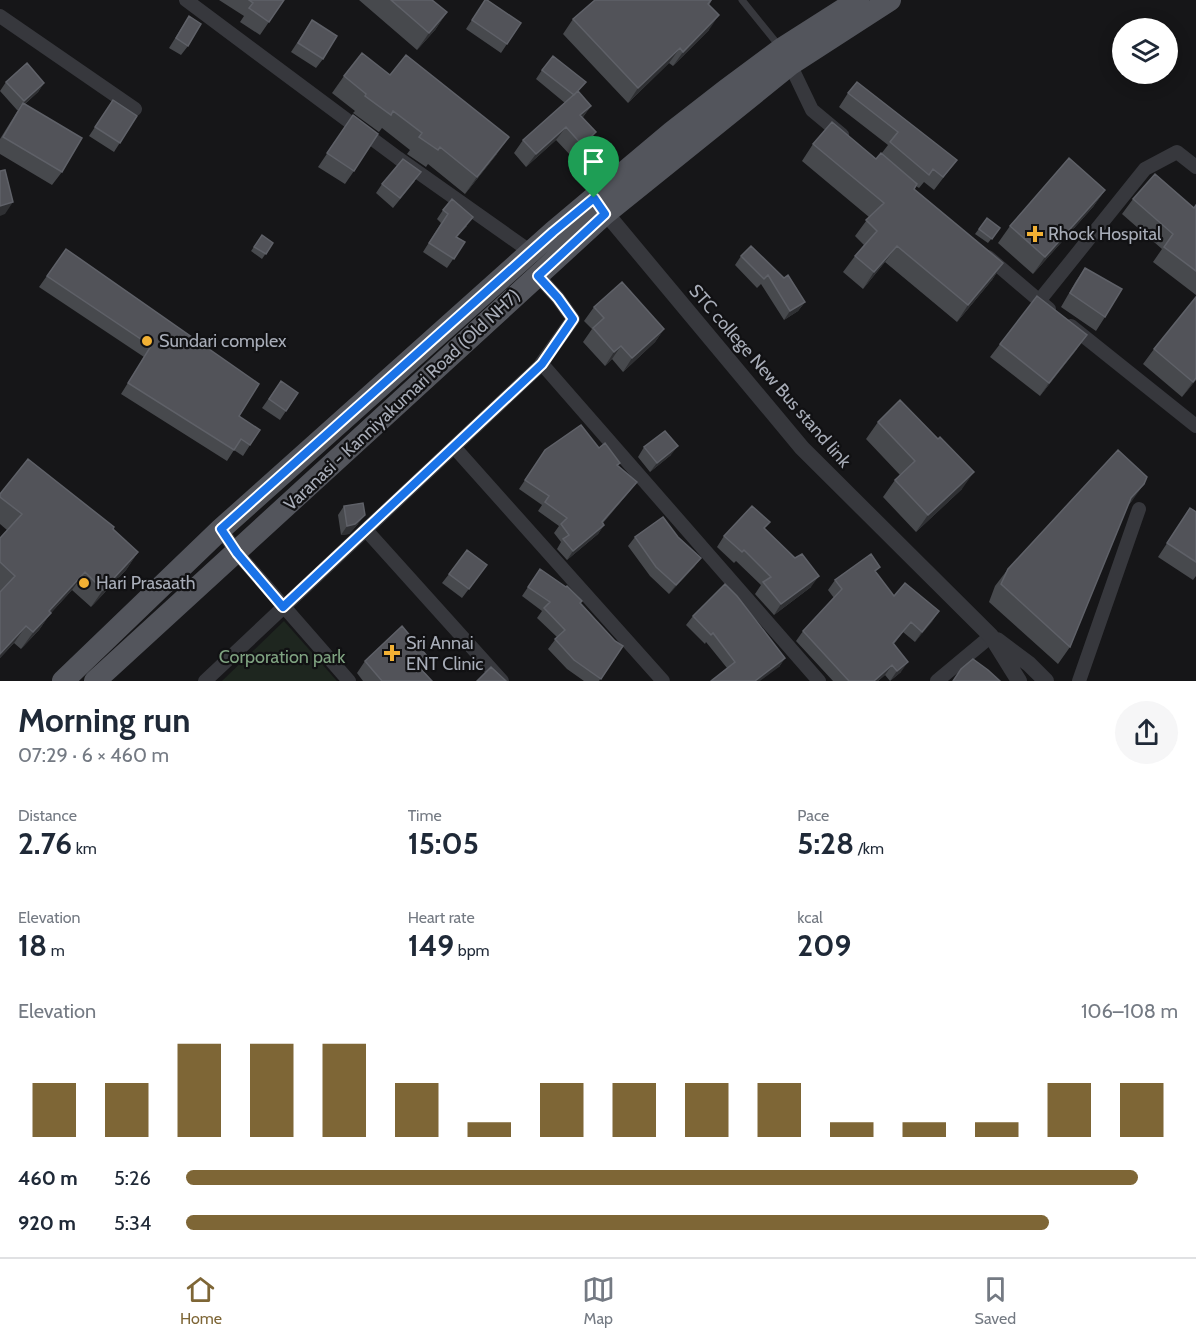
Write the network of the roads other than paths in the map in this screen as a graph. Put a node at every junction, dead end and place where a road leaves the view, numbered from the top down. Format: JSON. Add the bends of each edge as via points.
{"nodes":[{"id":1,"x":186,"y":0,"type":"edge"},
{"id":2,"x":742,"y":0,"type":"edge"},
{"id":3,"x":858,"y":0,"type":"edge"},
{"id":4,"x":890,"y":0,"type":"edge"},
{"id":5,"x":0,"y":16,"type":"edge"},
{"id":6,"x":786,"y":56,"type":"junction"},
{"id":7,"x":135,"y":109,"type":"dead end"},
{"id":8,"x":848,"y":141,"type":"edge"},
{"id":9,"x":1196,"y":167,"type":"edge"},
{"id":10,"x":600,"y":206,"type":"junction"},
{"id":11,"x":976,"y":247,"type":"edge"},
{"id":12,"x":531,"y":252,"type":"junction"},
{"id":13,"x":538,"y":276,"type":"junction"},
{"id":14,"x":1039,"y":301,"type":"junction"},
{"id":15,"x":542,"y":364,"type":"junction"},
{"id":16,"x":1196,"y":426,"type":"edge"},
{"id":17,"x":454,"y":447,"type":"junction"},
{"id":18,"x":1139,"y":509,"type":"edge"},
{"id":19,"x":221,"y":529,"type":"junction"},
{"id":20,"x":366,"y":530,"type":"junction"},
{"id":21,"x":237,"y":553,"type":"junction"},
{"id":22,"x":283,"y":607,"type":"junction"},
{"id":23,"x":991,"y":636,"type":"junction"},
{"id":24,"x":63,"y":681,"type":"edge"},
{"id":25,"x":95,"y":681,"type":"edge"},
{"id":26,"x":206,"y":681,"type":"edge"},
{"id":27,"x":349,"y":681,"type":"edge"},
{"id":28,"x":501,"y":681,"type":"edge"},
{"id":29,"x":663,"y":681,"type":"edge"},
{"id":30,"x":819,"y":681,"type":"edge"},
{"id":31,"x":938,"y":681,"type":"edge"},
{"id":32,"x":1019,"y":681,"type":"edge"},
{"id":33,"x":1046,"y":681,"type":"edge"},
{"id":34,"x":1079,"y":681,"type":"edge"}],
"edges":[{"from":1,"to":12,"type":"street"},
{"from":2,"to":6,"type":"lane"},
{"from":3,"to":6,"type":"main road","name":"Varanasi - Kanniyakumari Road (Old NH7)"},
{"from":4,"to":6,"type":"main road","name":"Varanasi - Kanniyakumari Road (Old NH7)"},
{"from":5,"to":7,"type":"street"},
{"from":6,"to":8,"type":"street","via":[[812,110]]},
{"from":6,"to":10,"type":"main road","name":"Varanasi - Kanniyakumari Road (Old NH7)","via":[[672,132]]},
{"from":9,"to":14,"type":"street","via":[[1177,152],[1145,168]]},
{"from":10,"to":12,"type":"main road","name":"Varanasi - Kanniyakumari Road (Old NH7)"},
{"from":10,"to":13,"type":"main road","name":"Varanasi - Kanniyakumari Road (Old NH7)"},
{"from":10,"to":23,"type":"street","name":"STC college New Bus stand link","via":[[802,448]]},
{"from":11,"to":14,"type":"street"},
{"from":12,"to":19,"type":"main road","name":"Varanasi - Kanniyakumari Road (Old NH7)"},
{"from":13,"to":15,"type":"street","via":[[573,319]]},
{"from":13,"to":21,"type":"main road","name":"Varanasi - Kanniyakumari Road (Old NH7)"},
{"from":14,"to":16,"type":"street"},
{"from":15,"to":17,"type":"street"},
{"from":15,"to":30,"type":"street"},
{"from":17,"to":20,"type":"street"},
{"from":17,"to":29,"type":"street"},
{"from":18,"to":34,"type":"street"},
{"from":19,"to":21,"type":"street"},
{"from":19,"to":24,"type":"main road","name":"Varanasi - Kanniyakumari Road (Old NH7)"},
{"from":20,"to":22,"type":"street"},
{"from":20,"to":28,"type":"street"},
{"from":21,"to":22,"type":"street"},
{"from":21,"to":25,"type":"main road","name":"Varanasi - Kanniyakumari Road (Old NH7)"},
{"from":22,"to":26,"type":"street"},
{"from":22,"to":27,"type":"street"},
{"from":23,"to":31,"type":"street"},
{"from":23,"to":32,"type":"street","name":"STC college New Bus stand link"},
{"from":23,"to":33,"type":"street"}]}
